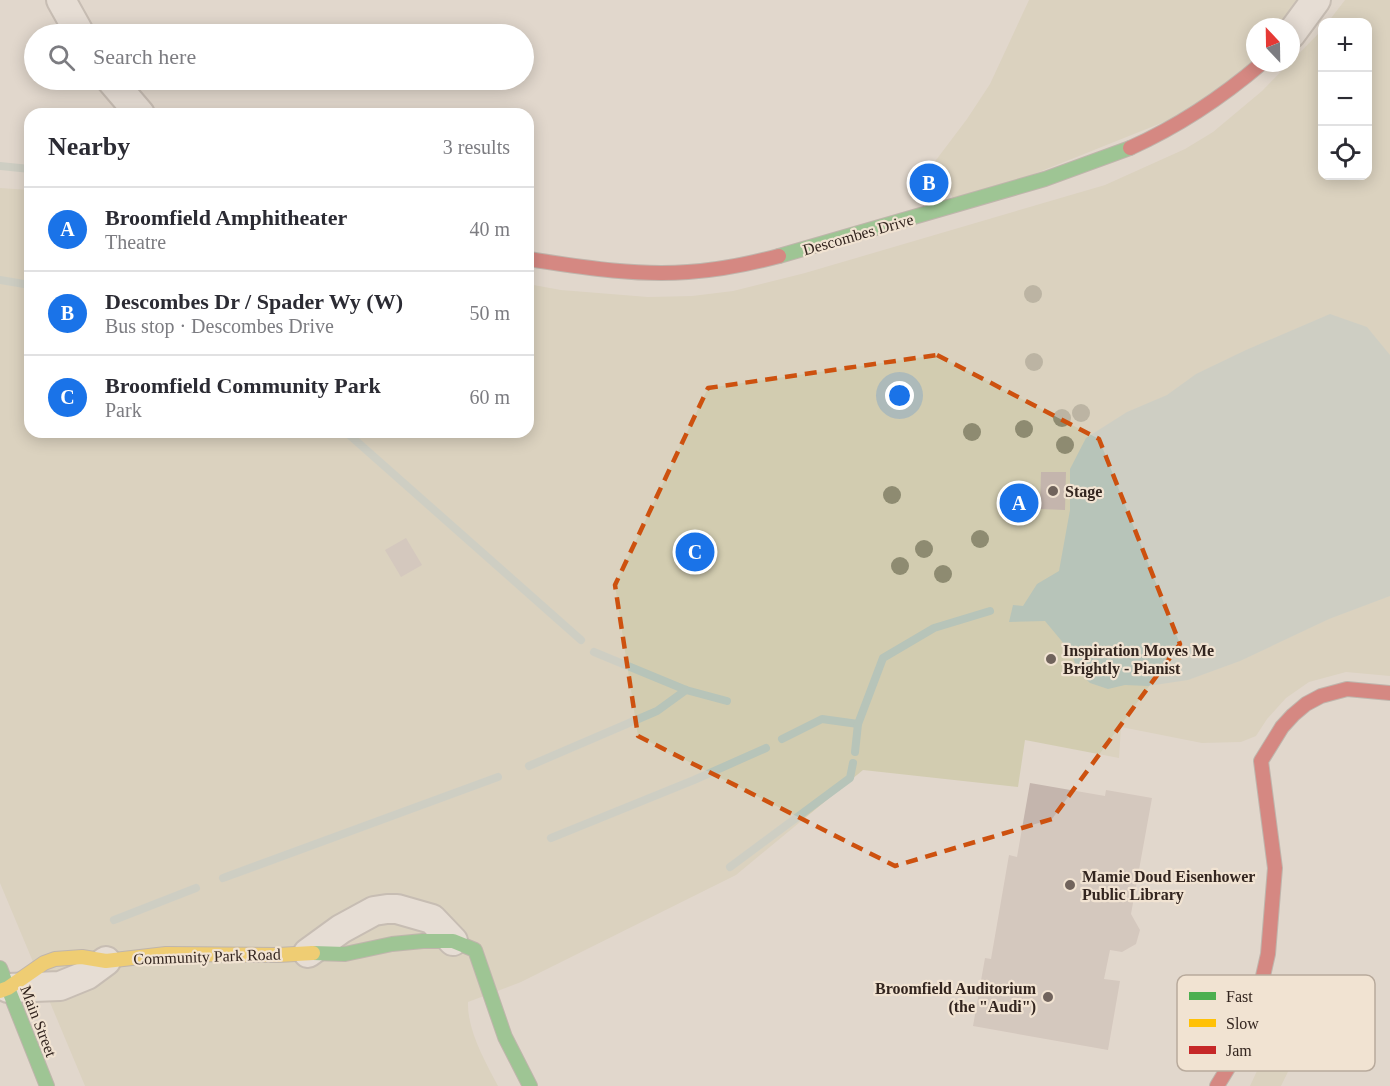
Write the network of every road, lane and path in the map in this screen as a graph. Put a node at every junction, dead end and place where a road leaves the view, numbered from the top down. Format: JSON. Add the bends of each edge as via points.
{"nodes":[{"id":1,"x":61,"y":0,"type":"edge"},
{"id":2,"x":1316,"y":0,"type":"edge"},
{"id":3,"x":1300,"y":22,"type":"edge"},
{"id":4,"x":74,"y":24,"type":"edge"},
{"id":5,"x":1251,"y":72,"type":"edge"},
{"id":6,"x":120,"y":90,"type":"edge"},
{"id":7,"x":135,"y":108,"type":"edge"},
{"id":8,"x":534,"y":260,"type":"edge"},
{"id":9,"x":1390,"y":693,"type":"edge"},
{"id":10,"x":453,"y":941,"type":"joint"},
{"id":11,"x":308,"y":953,"type":"joint"},
{"id":12,"x":106,"y":961,"type":"joint"},
{"id":13,"x":1263,"y":975,"type":"edge"},
{"id":14,"x":3,"y":982,"type":"edge"},
{"id":15,"x":1226,"y":1071,"type":"edge"},
{"id":16,"x":47,"y":1086,"type":"edge"},
{"id":17,"x":530,"y":1086,"type":"edge"},
{"id":18,"x":1217,"y":1086,"type":"edge"}],
"edges":[{"from":1,"to":4,"type":"street"},
{"from":2,"to":3,"type":"street"},
{"from":5,"to":8,"type":"street","name":"Descombes Drive","via":[[1214,102],[1140,145],[1063,174],[784,255],[743,265],[676,273],[615,271]]},
{"from":6,"to":7,"type":"street"},
{"from":9,"to":13,"type":"street","via":[[1347,689],[1313,700],[1282,727],[1261,761],[1275,868]]},
{"from":10,"to":11,"type":"street","name":"Community Park Road","via":[[432,919],[387,909],[374,911],[340,929]]},
{"from":10,"to":17,"type":"street","name":"Community Park Road","via":[[475,950],[498,1021]]},
{"from":11,"to":12,"type":"street","name":"Community Park Road","via":[[166,954]]},
{"from":12,"to":14,"type":"street","name":"Community Park Road","via":[[87,975],[60,986]]},
{"from":14,"to":16,"type":"street","name":"Main Street"},
{"from":15,"to":18,"type":"street"}]}
